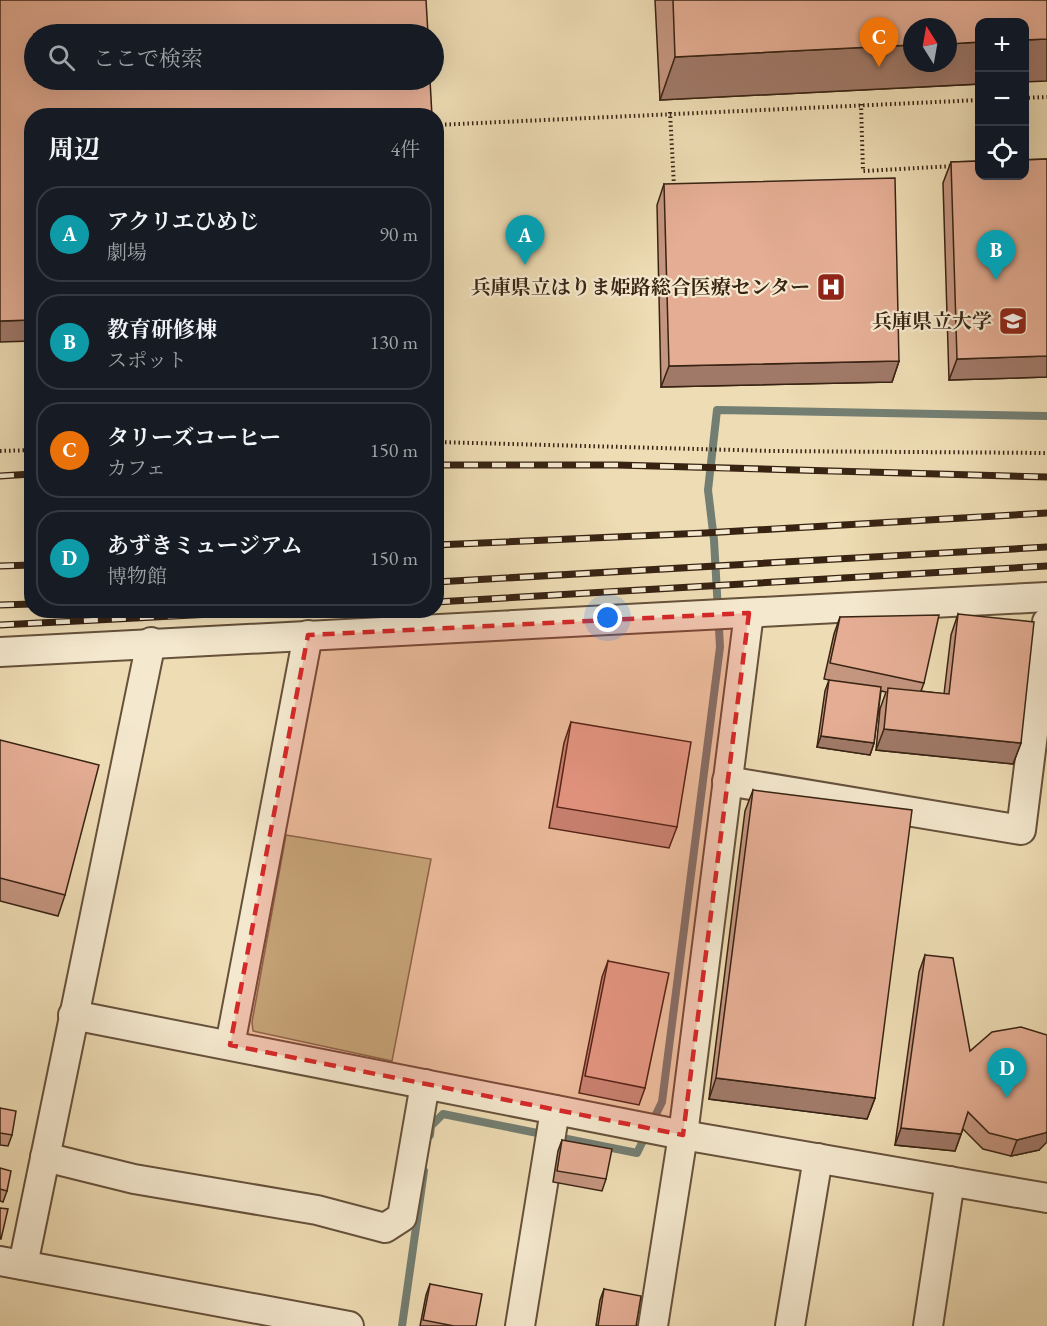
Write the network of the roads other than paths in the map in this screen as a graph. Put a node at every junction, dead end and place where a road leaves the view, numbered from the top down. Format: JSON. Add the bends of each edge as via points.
{"nodes":[{"id":1,"x":1047,"y":597,"type":"edge"},
{"id":2,"x":748,"y":613,"type":"junction"},
{"id":3,"x":1047,"y":622,"type":"edge"},
{"id":4,"x":308,"y":635,"type":"junction"},
{"id":5,"x":151,"y":642,"type":"junction"},
{"id":6,"x":0,"y":652,"type":"edge"},
{"id":7,"x":727,"y":781,"type":"junction"},
{"id":8,"x":73,"y":1015,"type":"junction"},
{"id":9,"x":230,"y":1045,"type":"junction"},
{"id":10,"x":424,"y":1084,"type":"junction"},
{"id":11,"x":552,"y":1127,"type":"junction"},
{"id":12,"x":683,"y":1135,"type":"junction"},
{"id":13,"x":45,"y":1157,"type":"junction"},
{"id":14,"x":818,"y":1158,"type":"junction"},
{"id":15,"x":950,"y":1181,"type":"junction"},
{"id":16,"x":1047,"y":1198,"type":"edge"},
{"id":17,"x":11,"y":1263,"type":"edge"},
{"id":18,"x":320,"y":1323,"type":"edge"},
{"id":19,"x":349,"y":1326,"type":"edge"},
{"id":20,"x":520,"y":1326,"type":"edge"},
{"id":21,"x":653,"y":1326,"type":"edge"},
{"id":22,"x":790,"y":1326,"type":"edge"},
{"id":23,"x":928,"y":1326,"type":"edge"}],
"edges":[{"from":1,"to":2,"type":"street"},
{"from":2,"to":4,"type":"street"},
{"from":2,"to":7,"type":"street"},
{"from":3,"to":7,"type":"street","via":[[1021,830]]},
{"from":4,"to":5,"type":"street"},
{"from":4,"to":9,"type":"street"},
{"from":5,"to":6,"type":"street"},
{"from":5,"to":8,"type":"street"},
{"from":7,"to":12,"type":"street"},
{"from":8,"to":9,"type":"street"},
{"from":8,"to":13,"type":"street"},
{"from":9,"to":10,"type":"street"},
{"from":10,"to":11,"type":"street"},
{"from":10,"to":13,"type":"street","via":[[402,1217],[385,1228],[317,1210],[134,1179]]},
{"from":11,"to":12,"type":"street"},
{"from":11,"to":20,"type":"street"},
{"from":12,"to":14,"type":"street"},
{"from":12,"to":21,"type":"street"},
{"from":13,"to":17,"type":"street"},
{"from":14,"to":15,"type":"street"},
{"from":14,"to":22,"type":"street"},
{"from":15,"to":16,"type":"street"},
{"from":15,"to":23,"type":"street"},
{"from":17,"to":18,"type":"street"},
{"from":18,"to":19,"type":"street"}]}
